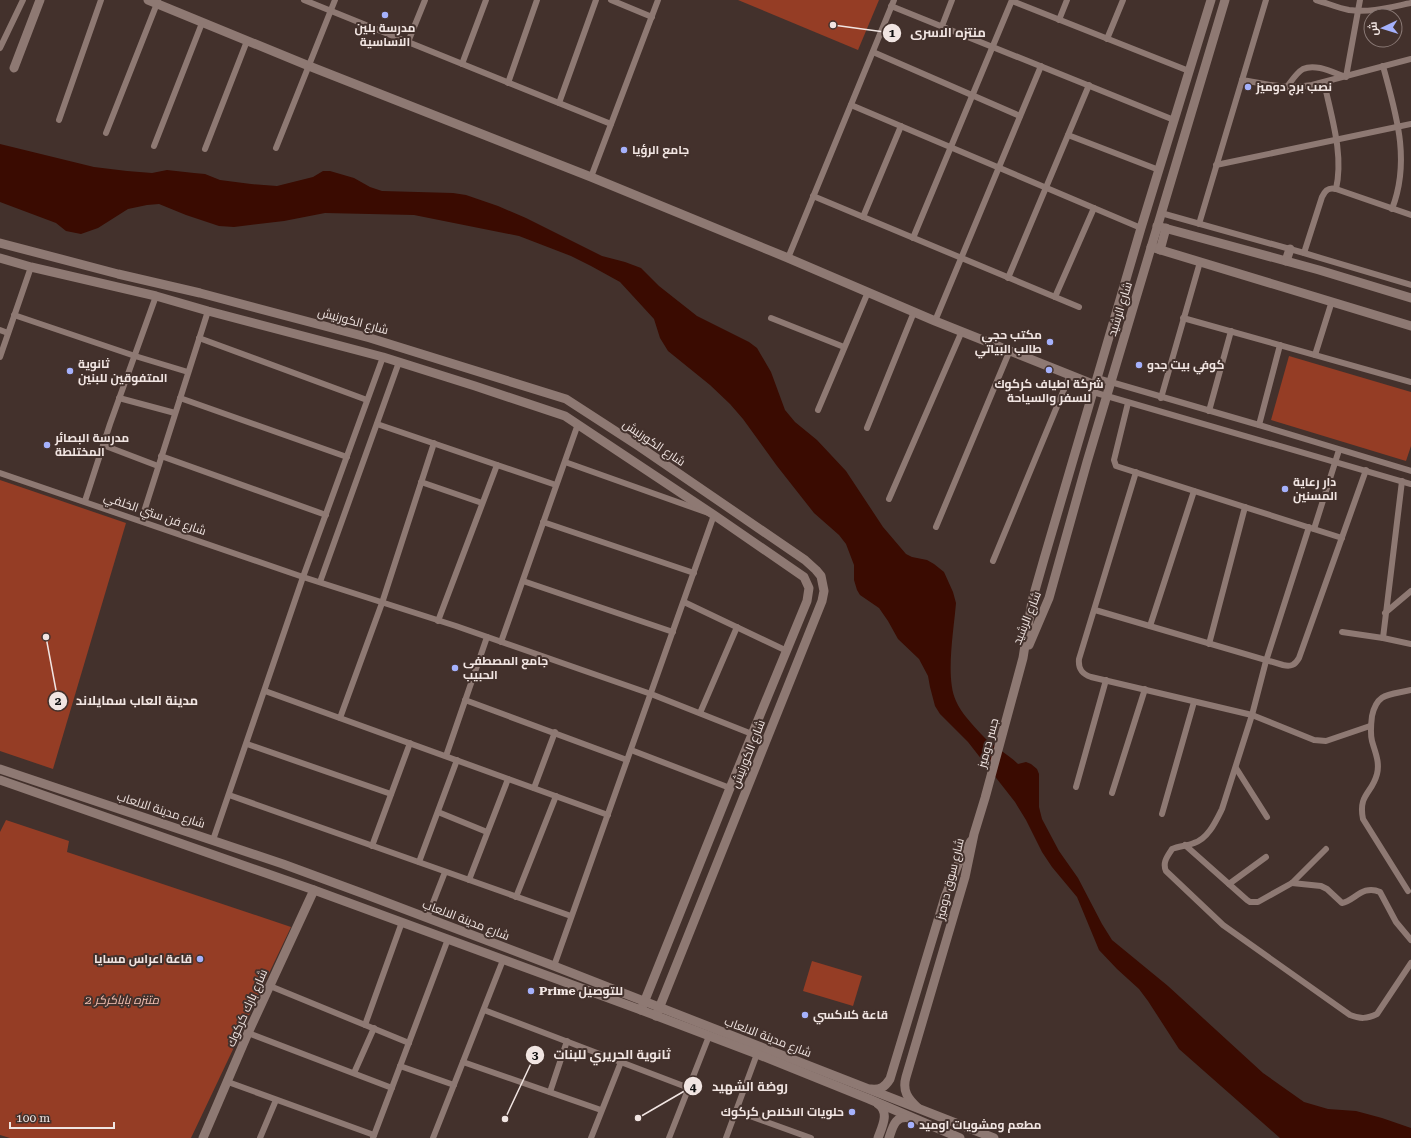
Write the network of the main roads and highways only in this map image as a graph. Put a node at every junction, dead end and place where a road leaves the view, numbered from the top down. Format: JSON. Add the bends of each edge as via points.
{"nodes":[{"id":1,"x":40,"y":0,"type":"edge"},
{"id":2,"x":148,"y":0,"type":"edge"},
{"id":3,"x":1210,"y":0,"type":"edge"},
{"id":4,"x":1225,"y":0,"type":"edge"},
{"id":5,"x":158,"y":2,"type":"edge"},
{"id":6,"x":1198,"y":43,"type":"junction"},
{"id":7,"x":1211,"y":47,"type":"junction"},
{"id":8,"x":14,"y":68,"type":"dead end"},
{"id":9,"x":1161,"y":227,"type":"junction"},
{"id":10,"x":0,"y":243,"type":"edge"},
{"id":11,"x":1155,"y":248,"type":"junction"},
{"id":12,"x":1290,"y":249,"type":"road end"},
{"id":13,"x":0,"y":258,"type":"edge"},
{"id":14,"x":1286,"y":261,"type":"junction"},
{"id":15,"x":1411,"y":298,"type":"edge"},
{"id":16,"x":283,"y":315,"type":"junction"},
{"id":17,"x":1411,"y":326,"type":"edge"},
{"id":18,"x":280,"y":330,"type":"junction"},
{"id":19,"x":521,"y":385,"type":"junction"},
{"id":20,"x":1095,"y":385,"type":"junction"},
{"id":21,"x":516,"y":400,"type":"junction"},
{"id":22,"x":1023,"y":658,"type":"junction"},
{"id":23,"x":0,"y":769,"type":"edge"},
{"id":24,"x":0,"y":780,"type":"edge"},
{"id":25,"x":159,"y":823,"type":"junction"},
{"id":26,"x":974,"y":834,"type":"junction"},
{"id":27,"x":156,"y":835,"type":"junction"},
{"id":28,"x":710,"y":837,"type":"junction"},
{"id":29,"x":724,"y":844,"type":"junction"},
{"id":30,"x":314,"y":890,"type":"junction"},
{"id":31,"x":367,"y":895,"type":"junction"},
{"id":32,"x":363,"y":907,"type":"junction"},
{"id":33,"x":643,"y":1006,"type":"junction"},
{"id":34,"x":657,"y":1012,"type":"junction"},
{"id":35,"x":868,"y":1088,"type":"junction"},
{"id":36,"x":873,"y":1101,"type":"junction"},
{"id":37,"x":918,"y":1108,"type":"junction"},
{"id":38,"x":915,"y":1119,"type":"junction"},
{"id":39,"x":881,"y":1128,"type":"junction"},
{"id":40,"x":890,"y":1135,"type":"edge"},
{"id":41,"x":203,"y":1138,"type":"edge"},
{"id":42,"x":878,"y":1138,"type":"edge"},
{"id":43,"x":960,"y":1138,"type":"edge"},
{"id":44,"x":994,"y":1138,"type":"edge"}],
"edges":[{"from":1,"to":8,"type":"main road"},
{"from":2,"to":5,"type":"main road"},
{"from":3,"to":6,"type":"main road","name":"شارع الرشيد"},
{"from":4,"to":7,"type":"main road","name":"شارع الرشيد"},
{"from":5,"to":20,"type":"main road","via":[[247,41],[591,177]]},
{"from":6,"to":7,"type":"main road"},
{"from":6,"to":20,"type":"main road","name":"شارع الرشيد"},
{"from":7,"to":9,"type":"main road","name":"شارع الرشيد","via":[[1161,213]]},
{"from":9,"to":11,"type":"main road","name":"شارع الرشيد"},
{"from":9,"to":14,"type":"main road"},
{"from":10,"to":16,"type":"main road","name":"شارع الكورنيش"},
{"from":11,"to":17,"type":"main road"},
{"from":11,"to":22,"type":"main road","name":"شارع الرشيد","via":[[1106,397],[1049,598]]},
{"from":12,"to":14,"type":"main road"},
{"from":13,"to":18,"type":"main road","name":"شارع الكورنيش","via":[[156,296]]},
{"from":14,"to":15,"type":"main road"},
{"from":16,"to":18,"type":"main road"},
{"from":16,"to":19,"type":"main road","name":"شارع الكورنيش","via":[[370,338]]},
{"from":18,"to":21,"type":"main road","name":"شارع الكورنيش","via":[[383,357]]},
{"from":19,"to":21,"type":"main road"},
{"from":19,"to":29,"type":"main road","name":"شارع الكورنيش","via":[[566,399],[785,546],[811,565],[821,576],[824,590],[822,601]]},
{"from":20,"to":22,"type":"main road","name":"شارع الرشيد","via":[[1032,601]]},
{"from":21,"to":28,"type":"main road","name":"شارع الكورنيش","via":[[565,416],[578,424],[806,580],[809,588],[807,601]]},
{"from":22,"to":26,"type":"main road","name":"جسر دوميز"},
{"from":23,"to":25,"type":"main road","name":"شارع مدينة الالعاب"},
{"from":24,"to":27,"type":"main road","name":"شارع مدينة الالعاب"},
{"from":25,"to":27,"type":"main road"},
{"from":25,"to":31,"type":"main road","name":"شارع مدينة الالعاب"},
{"from":26,"to":35,"type":"main road","name":"شارع سوق دوميز","via":[[945,897],[890,1079],[882,1088]]},
{"from":26,"to":37,"type":"main road","name":"شارع سوق دوميز","via":[[965,877],[904,1082],[906,1093]]},
{"from":27,"to":30,"type":"main road","name":"شارع مدينة الالعاب"},
{"from":28,"to":29,"type":"main road"},
{"from":28,"to":33,"type":"main road","name":"شارع الكورنيش"},
{"from":29,"to":34,"type":"main road","name":"شارع الكورنيش"},
{"from":30,"to":32,"type":"main road","name":"شارع مدينة الالعاب"},
{"from":30,"to":41,"type":"main road","name":"شارع بارك كركوك"},
{"from":31,"to":32,"type":"main road"},
{"from":31,"to":33,"type":"main road","name":"شارع مدينة الالعاب","via":[[554,966]]},
{"from":32,"to":33,"type":"main road","name":"شارع مدينة الالعاب","via":[[503,960]]},
{"from":33,"to":34,"type":"main road","name":"شارع مدينة الالعاب"},
{"from":34,"to":35,"type":"main road","name":"شارع مدينة الالعاب"},
{"from":34,"to":36,"type":"main road","name":"شارع مدينة الالعاب","via":[[709,1036]]},
{"from":35,"to":37,"type":"main road","name":"شارع مدينة الالعاب"},
{"from":36,"to":38,"type":"main road","name":"شارع مدينة الالعاب"},
{"from":36,"to":39,"type":"main road","via":[[882,1106],[885,1112]]},
{"from":37,"to":44,"type":"main road","name":"شارع مدينة الالعاب"},
{"from":38,"to":40,"type":"main road","via":[[900,1118]]},
{"from":38,"to":43,"type":"main road","name":"شارع مدينة الالعاب"},
{"from":39,"to":40,"type":"main road"},
{"from":39,"to":42,"type":"main road"}]}
